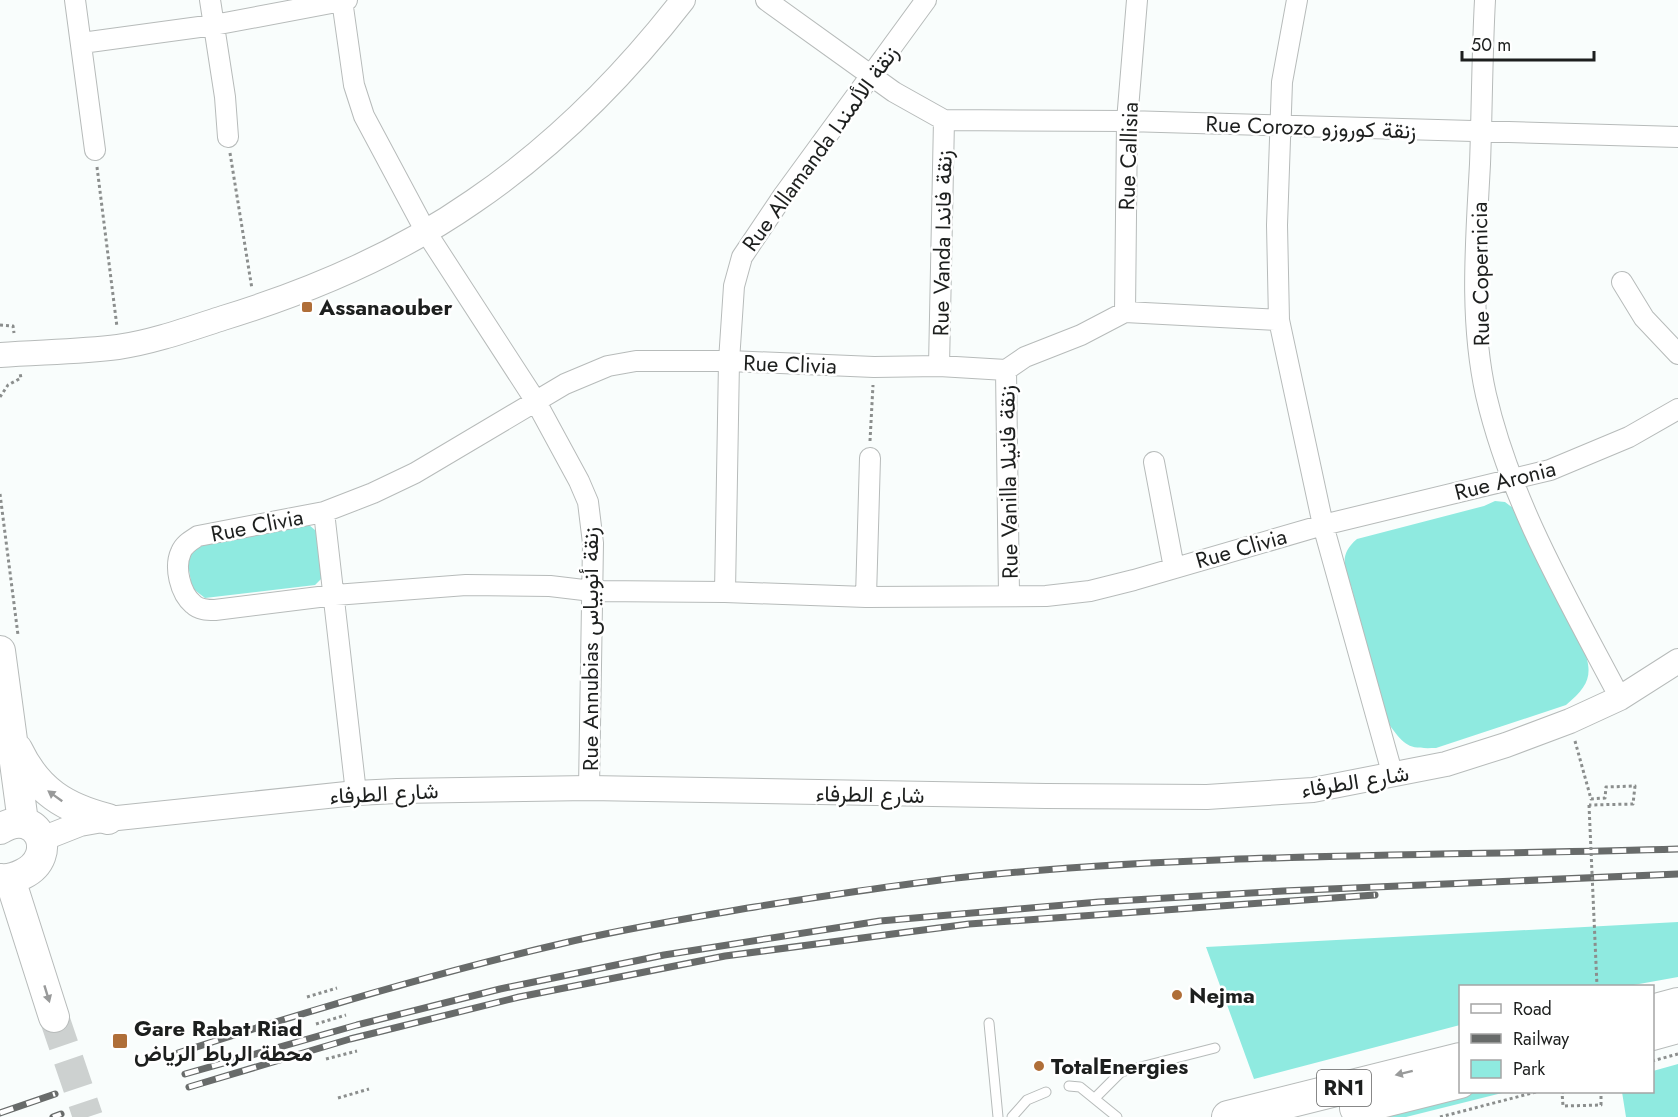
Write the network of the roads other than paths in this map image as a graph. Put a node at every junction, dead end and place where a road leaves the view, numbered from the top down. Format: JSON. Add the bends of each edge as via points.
{"nodes":[{"id":1,"x":75,"y":0,"type":"edge"},
{"id":2,"x":210,"y":0,"type":"edge"},
{"id":3,"x":683,"y":0,"type":"edge"},
{"id":4,"x":766,"y":0,"type":"edge"},
{"id":5,"x":926,"y":0,"type":"edge"},
{"id":6,"x":1137,"y":0,"type":"edge"},
{"id":7,"x":1297,"y":0,"type":"edge"},
{"id":8,"x":1485,"y":0,"type":"edge"},
{"id":9,"x":344,"y":1,"type":"edge"},
{"id":10,"x":214,"y":25,"type":"junction"},
{"id":11,"x":82,"y":43,"type":"junction"},
{"id":12,"x":872,"y":75,"type":"junction"},
{"id":13,"x":944,"y":120,"type":"junction"},
{"id":14,"x":1127,"y":121,"type":"junction"},
{"id":15,"x":1280,"y":126,"type":"junction"},
{"id":16,"x":1481,"y":132,"type":"junction"},
{"id":17,"x":228,"y":137,"type":"road end"},
{"id":18,"x":1678,"y":137,"type":"edge"},
{"id":19,"x":95,"y":150,"type":"road end"},
{"id":20,"x":426,"y":232,"type":"junction"},
{"id":21,"x":1623,"y":282,"type":"dead end"},
{"id":22,"x":1125,"y":312,"type":"junction"},
{"id":23,"x":1279,"y":320,"type":"junction"},
{"id":24,"x":1678,"y":354,"type":"edge"},
{"id":25,"x":0,"y":355,"type":"edge"},
{"id":26,"x":729,"y":361,"type":"junction"},
{"id":27,"x":939,"y":366,"type":"junction"},
{"id":28,"x":1006,"y":370,"type":"junction"},
{"id":29,"x":535,"y":400,"type":"junction"},
{"id":30,"x":1678,"y":410,"type":"edge"},
{"id":31,"x":870,"y":458,"type":"road end"},
{"id":32,"x":1154,"y":462,"type":"dead end"},
{"id":33,"x":1513,"y":480,"type":"junction"},
{"id":34,"x":324,"y":512,"type":"junction"},
{"id":35,"x":1323,"y":525,"type":"junction"},
{"id":36,"x":1174,"y":568,"type":"junction"},
{"id":37,"x":592,"y":591,"type":"junction"},
{"id":38,"x":725,"y":592,"type":"junction"},
{"id":39,"x":334,"y":595,"type":"junction"},
{"id":40,"x":1009,"y":595,"type":"junction"},
{"id":41,"x":866,"y":597,"type":"junction"},
{"id":42,"x":9,"y":643,"type":"edge"},
{"id":43,"x":1678,"y":661,"type":"edge"},
{"id":44,"x":1620,"y":698,"type":"junction"},
{"id":45,"x":14,"y":741,"type":"junction"},
{"id":46,"x":1393,"y":776,"type":"junction"},
{"id":47,"x":589,"y":788,"type":"junction"},
{"id":48,"x":356,"y":793,"type":"junction"},
{"id":49,"x":108,"y":819,"type":"junction"},
{"id":50,"x":22,"y":830,"type":"edge"},
{"id":51,"x":5,"y":879,"type":"edge"},
{"id":52,"x":0,"y":917,"type":"edge"},
{"id":53,"x":34,"y":950,"type":"junction"},
{"id":54,"x":1678,"y":1004,"type":"edge"},
{"id":55,"x":1654,"y":1011,"type":"edge"},
{"id":56,"x":54,"y":1017,"type":"tunnel mouth"},
{"id":57,"x":989,"y":1023,"type":"dead end"},
{"id":58,"x":1678,"y":1027,"type":"edge"},
{"id":59,"x":1654,"y":1034,"type":"edge"},
{"id":60,"x":1215,"y":1048,"type":"dead end"},
{"id":61,"x":1459,"y":1059,"type":"edge"},
{"id":62,"x":1459,"y":1082,"type":"edge"},
{"id":63,"x":1069,"y":1086,"type":"dead end"},
{"id":64,"x":1046,"y":1092,"type":"dead end"},
{"id":65,"x":1095,"y":1098,"type":"junction"},
{"id":66,"x":998,"y":1117,"type":"edge"},
{"id":67,"x":1012,"y":1117,"type":"edge"},
{"id":68,"x":1117,"y":1117,"type":"edge"},
{"id":69,"x":1228,"y":1117,"type":"edge"},
{"id":70,"x":1317,"y":1117,"type":"edge"}],
"edges":[{"from":1,"to":11,"type":"street"},
{"from":2,"to":10,"type":"street"},
{"from":3,"to":20,"type":"street","via":[[578,116],[475,201]]},
{"from":4,"to":12,"type":"street"},
{"from":5,"to":12,"type":"street","name":"Rue Allamanda زنقة الألمندا"},
{"from":6,"to":14,"type":"street","name":"Rue Callisia"},
{"from":7,"to":15,"type":"street","via":[[1282,82]]},
{"from":8,"to":16,"type":"street","name":"Rue Copernicia"},
{"from":9,"to":10,"type":"street"},
{"from":9,"to":20,"type":"street","name":"Rue Annubias زنقة أنوبياس","via":[[354,85],[364,116]]},
{"from":10,"to":11,"type":"street"},
{"from":10,"to":17,"type":"street"},
{"from":11,"to":19,"type":"street"},
{"from":12,"to":13,"type":"street"},
{"from":12,"to":26,"type":"street","name":"Rue Allamanda زنقة الألمندا","via":[[742,256],[734,286]]},
{"from":13,"to":14,"type":"street","name":"Rue Corozo زنقة كوروزو"},
{"from":13,"to":27,"type":"street","name":"Rue Vanda زنقة فاندا"},
{"from":14,"to":15,"type":"street","name":"Rue Corozo زنقة كوروزو"},
{"from":14,"to":22,"type":"street","name":"Rue Callisia"},
{"from":15,"to":16,"type":"street","name":"Rue Corozo زنقة كوروزو"},
{"from":15,"to":23,"type":"street"},
{"from":16,"to":18,"type":"street","name":"Rue Corozo زنقة كوروزو"},
{"from":16,"to":33,"type":"street","name":"Rue Copernicia","via":[[1476,322],[1486,395]]},
{"from":20,"to":25,"type":"street","via":[[318,285],[255,309],[162,336],[119,346]]},
{"from":20,"to":29,"type":"street","name":"Rue Annubias زنقة أنوبياس"},
{"from":21,"to":24,"type":"street","via":[[1644,318]]},
{"from":22,"to":23,"type":"street"},
{"from":22,"to":28,"type":"street","via":[[1025,357]]},
{"from":23,"to":35,"type":"street"},
{"from":26,"to":27,"type":"street","name":"Rue Clivia"},
{"from":26,"to":29,"type":"street","name":"Rue Clivia","via":[[636,361],[608,366]]},
{"from":26,"to":38,"type":"street","name":"Rue Allamanda زنقة الألمندا"},
{"from":27,"to":28,"type":"street","name":"Rue Clivia"},
{"from":28,"to":40,"type":"street","name":"Rue Vanilla زنقة فانيلا"},
{"from":29,"to":34,"type":"street","name":"Rue Clivia","via":[[415,473]]},
{"from":29,"to":37,"type":"street","name":"Rue Annubias زنقة أنوبياس","via":[[588,502],[593,543]]},
{"from":30,"to":33,"type":"street","name":"Rue Aronia","via":[[1598,451]]},
{"from":31,"to":41,"type":"street"},
{"from":32,"to":36,"type":"street"},
{"from":33,"to":35,"type":"street","name":"Rue Aronia"},
{"from":33,"to":44,"type":"street","name":"Rue Copernicia","via":[[1558,580]]},
{"from":34,"to":39,"type":"street","name":"Rue Clivia"},
{"from":34,"to":39,"type":"street","name":"Rue Clivia","via":[[198,536],[183,547],[178,568],[183,591],[207,610]]},
{"from":35,"to":36,"type":"street","name":"Rue Clivia"},
{"from":35,"to":46,"type":"street"},
{"from":36,"to":40,"type":"street","name":"Rue Clivia","via":[[1090,591]]},
{"from":37,"to":38,"type":"street","name":"Rue Clivia"},
{"from":37,"to":39,"type":"street","name":"Rue Clivia","via":[[466,585]]},
{"from":37,"to":47,"type":"street","name":"Rue Annubias زنقة أنوبياس"},
{"from":38,"to":41,"type":"street","name":"Rue Clivia"},
{"from":39,"to":48,"type":"street","name":"Rue Clivia"},
{"from":40,"to":41,"type":"street","name":"Rue Clivia"},
{"from":42,"to":45,"type":"main road"},
{"from":43,"to":44,"type":"street","name":"شارع الطرفاء"},
{"from":44,"to":46,"type":"street","name":"شارع الطرفاء","via":[[1570,722],[1446,764]]},
{"from":49,"to":45,"type":"main road","one_way":true,"via":[[85,813],[43,788],[27,769]]},
{"from":45,"to":50,"type":"main road"},
{"from":46,"to":47,"type":"street","name":"شارع الطرفاء","via":[[1313,789],[1207,797]]},
{"from":47,"to":48,"type":"street","name":"شارع الطرفاء"},
{"from":48,"to":49,"type":"street","name":"شارع الطرفاء"},
{"from":49,"to":50,"type":"street","name":"شارع الطرفاء"},
{"from":50,"to":51,"type":"main road","via":[[42,852],[27,872]]},
{"from":51,"to":53,"type":"main road"},
{"from":52,"to":53,"type":"main road"},
{"from":53,"to":56,"type":"main road","one_way":true},
{"from":54,"to":55,"type":"highway"},
{"from":57,"to":66,"type":"lane"},
{"from":58,"to":59,"type":"highway"},
{"from":60,"to":65,"type":"lane","via":[[1121,1072]]},
{"from":61,"to":69,"type":"highway","number":"RN1","one_way":true},
{"from":62,"to":70,"type":"highway","number":"RN1"},
{"from":63,"to":65,"type":"lane","via":[[1080,1087]]},
{"from":64,"to":67,"type":"lane","via":[[1026,1100]]},
{"from":65,"to":68,"type":"lane"}]}
